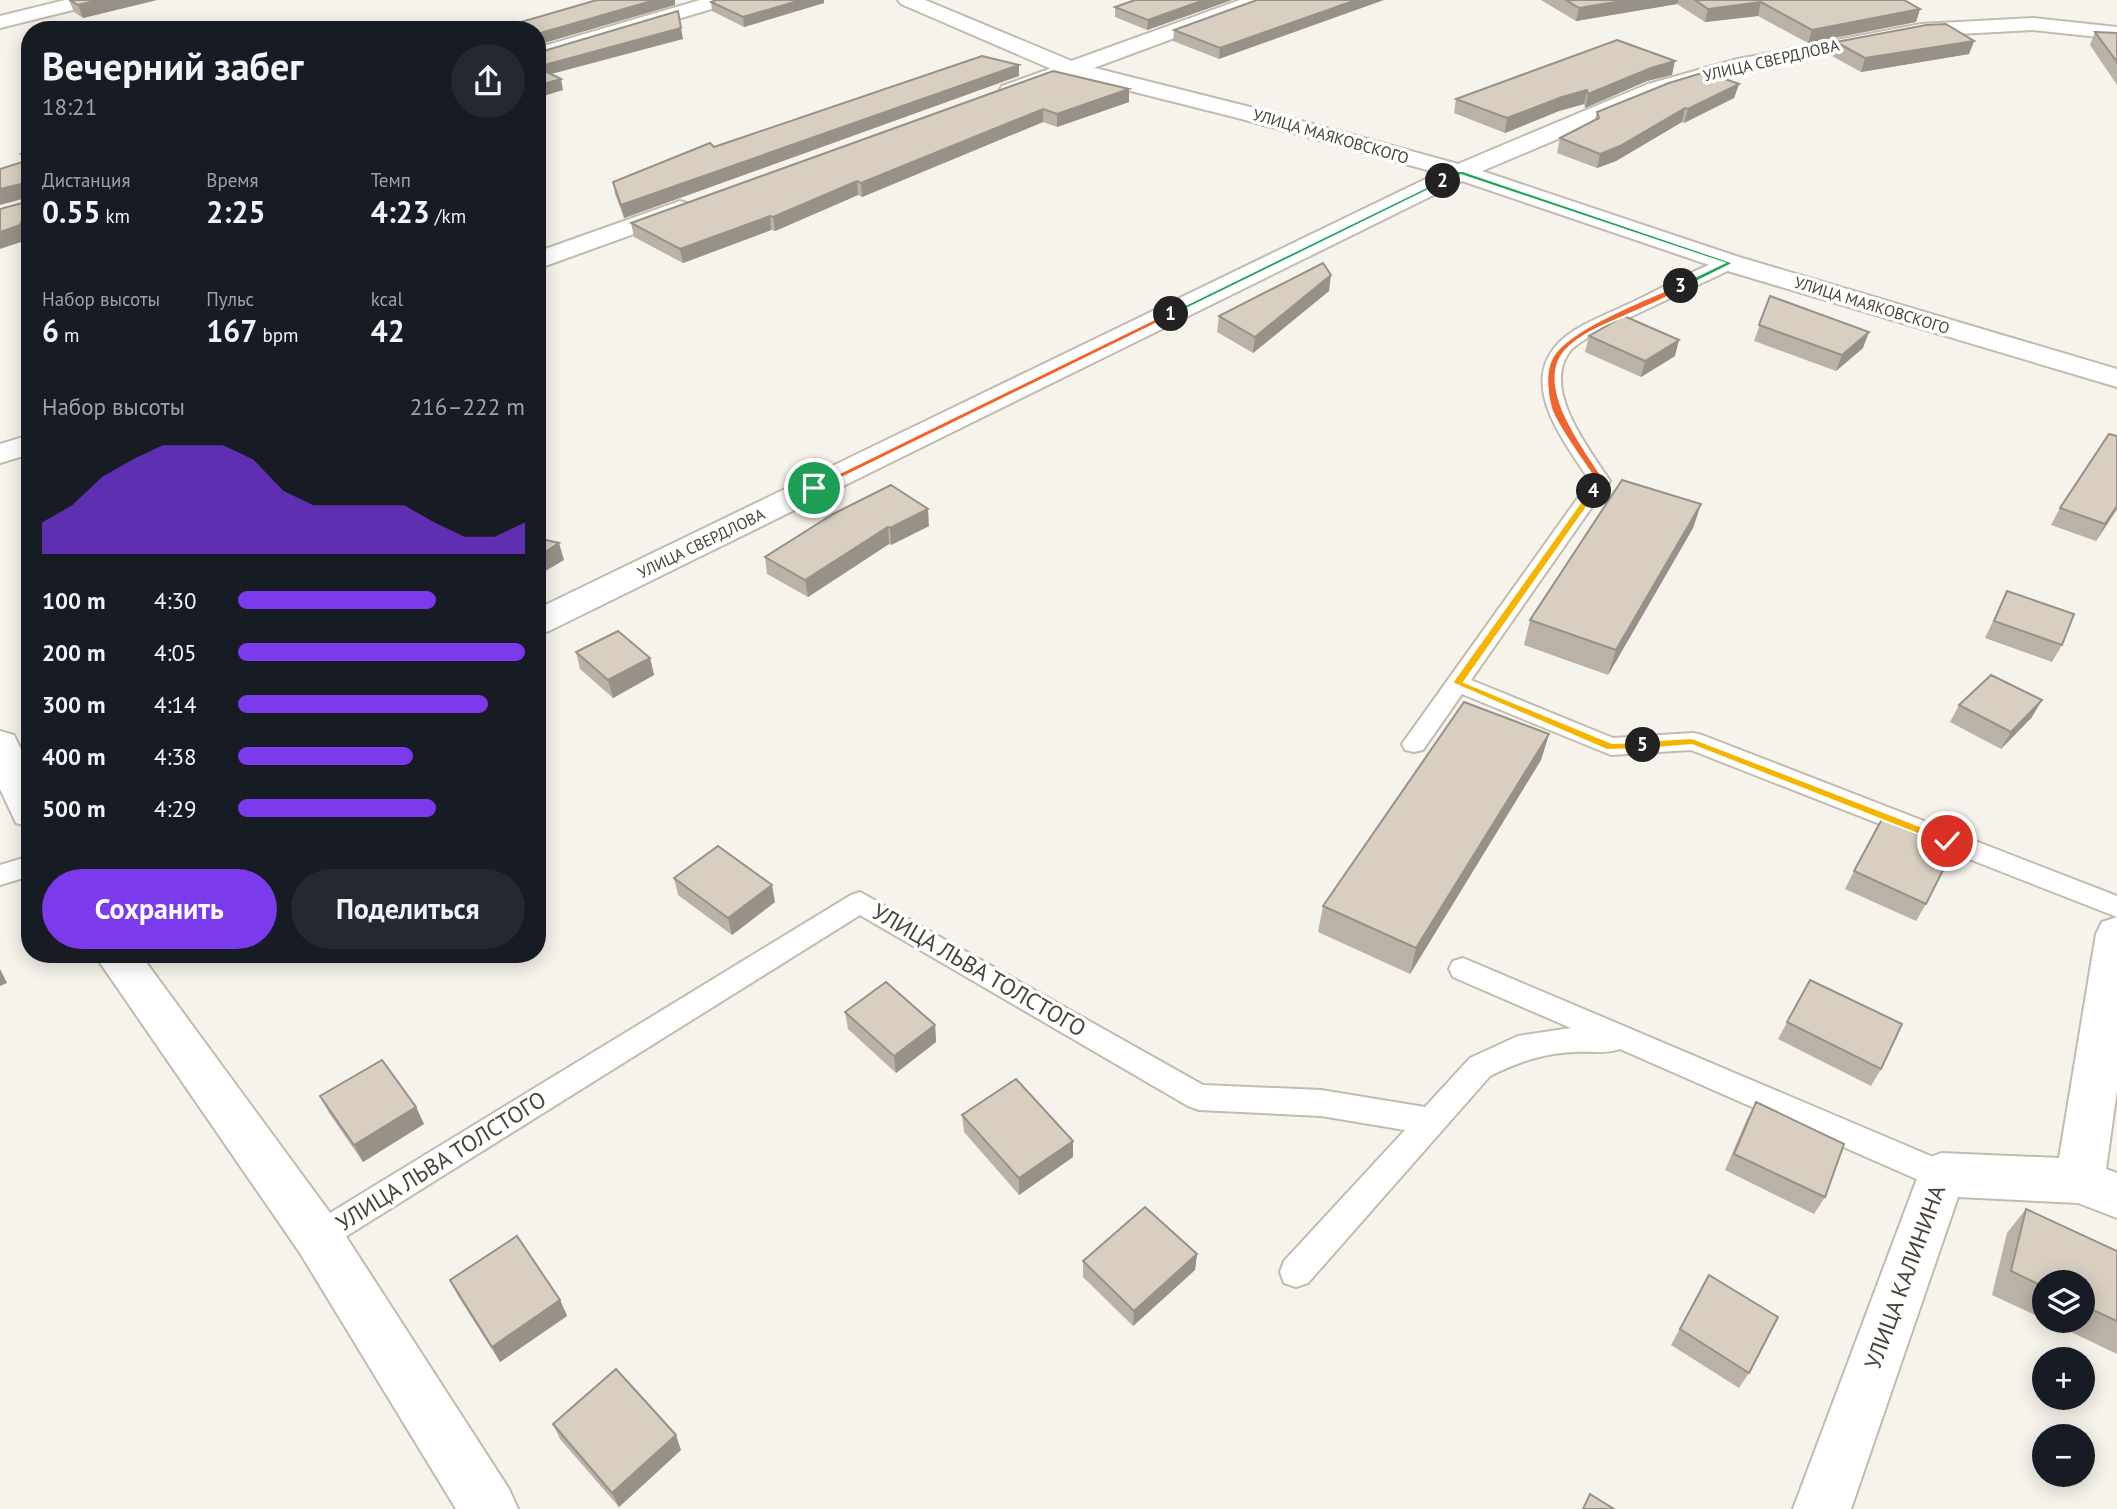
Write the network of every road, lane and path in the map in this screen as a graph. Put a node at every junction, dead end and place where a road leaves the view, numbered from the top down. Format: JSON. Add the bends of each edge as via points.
{"nodes":[{"id":1,"x":90,"y":0,"type":"edge"},
{"id":2,"x":721,"y":0,"type":"edge"},
{"id":3,"x":908,"y":0,"type":"edge"},
{"id":4,"x":1259,"y":0,"type":"edge"},
{"id":5,"x":0,"y":22,"type":"edge"},
{"id":6,"x":2117,"y":33,"type":"edge"},
{"id":7,"x":546,"y":52,"type":"edge"},
{"id":8,"x":1071,"y":69,"type":"junction"},
{"id":9,"x":993,"y":97,"type":"edge"},
{"id":10,"x":1460,"y":172,"type":"junction"},
{"id":11,"x":706,"y":200,"type":"edge"},
{"id":12,"x":546,"y":258,"type":"edge"},
{"id":13,"x":1730,"y":263,"type":"junction"},
{"id":14,"x":2117,"y":378,"type":"edge"},
{"id":15,"x":21,"y":447,"type":"edge"},
{"id":16,"x":0,"y":454,"type":"edge"},
{"id":17,"x":546,"y":619,"type":"edge"},
{"id":18,"x":1457,"y":683,"type":"junction"},
{"id":19,"x":0,"y":744,"type":"edge"},
{"id":20,"x":1414,"y":744,"type":"dead end"},
{"id":21,"x":21,"y":792,"type":"edge"},
{"id":22,"x":21,"y":869,"type":"edge"},
{"id":23,"x":0,"y":875,"type":"edge"},
{"id":24,"x":2117,"y":907,"type":"edge"},
{"id":25,"x":2117,"y":934,"type":"edge"},
{"id":26,"x":123,"y":963,"type":"edge"},
{"id":27,"x":1463,"y":969,"type":"dead end"},
{"id":28,"x":1621,"y":1040,"type":"junction"},
{"id":29,"x":1431,"y":1121,"type":"junction"},
{"id":30,"x":1941,"y":1175,"type":"junction"},
{"id":31,"x":2098,"y":1189,"type":"edge"},
{"id":32,"x":318,"y":1237,"type":"junction"},
{"id":33,"x":1296,"y":1272,"type":"dead end"},
{"id":34,"x":489,"y":1509,"type":"edge"},
{"id":35,"x":1822,"y":1509,"type":"edge"}],
"edges":[{"from":1,"to":5,"type":"street"},
{"from":2,"to":7,"type":"street"},
{"from":3,"to":8,"type":"street","name":"УЛИЦА МАЯКОВСКОГО"},
{"from":4,"to":8,"type":"street"},
{"from":6,"to":10,"type":"street","name":"УЛИЦА СВЕРДЛОВА","via":[[2034,24],[1957,26],[1852,41],[1656,89]]},
{"from":8,"to":9,"type":"street"},
{"from":8,"to":10,"type":"street","name":"УЛИЦА МАЯКОВСКОГО"},
{"from":10,"to":13,"type":"street","name":"УЛИЦА МАЯКОВСКОГО"},
{"from":10,"to":17,"type":"street","name":"УЛИЦА СВЕРДЛОВА"},
{"from":11,"to":12,"type":"street"},
{"from":13,"to":14,"type":"street","name":"УЛИЦА МАЯКОВСКОГО"},
{"from":13,"to":18,"type":"lane","via":[[1582,333],[1562,349],[1554,362],[1552,381],[1556,410],[1600,481]]},
{"from":15,"to":16,"type":"street"},
{"from":18,"to":20,"type":"lane"},
{"from":18,"to":24,"type":"lane","via":[[1611,747],[1692,741]]},
{"from":19,"to":21,"type":"street"},
{"from":22,"to":23,"type":"lane"},
{"from":25,"to":31,"type":"street","name":"УЛИЦА КАЛИНИНА"},
{"from":26,"to":32,"type":"street","name":"УЛИЦА ЛЬВА ТОЛСТОГО"},
{"from":27,"to":28,"type":"lane"},
{"from":28,"to":29,"type":"lane","via":[[1572,1040],[1518,1048],[1480,1067]]},
{"from":28,"to":30,"type":"lane"},
{"from":29,"to":32,"type":"lane","name":"УЛИЦА ЛЬВА ТОЛСТОГО","via":[[1321,1102],[1199,1097],[860,902]]},
{"from":29,"to":33,"type":"lane"},
{"from":30,"to":31,"type":"street","name":"УЛИЦА КАЛИНИНА"},
{"from":30,"to":35,"type":"street","name":"УЛИЦА КАЛИНИНА"},
{"from":32,"to":34,"type":"street","name":"УЛИЦА ЛЬВА ТОЛСТОГО"}]}
